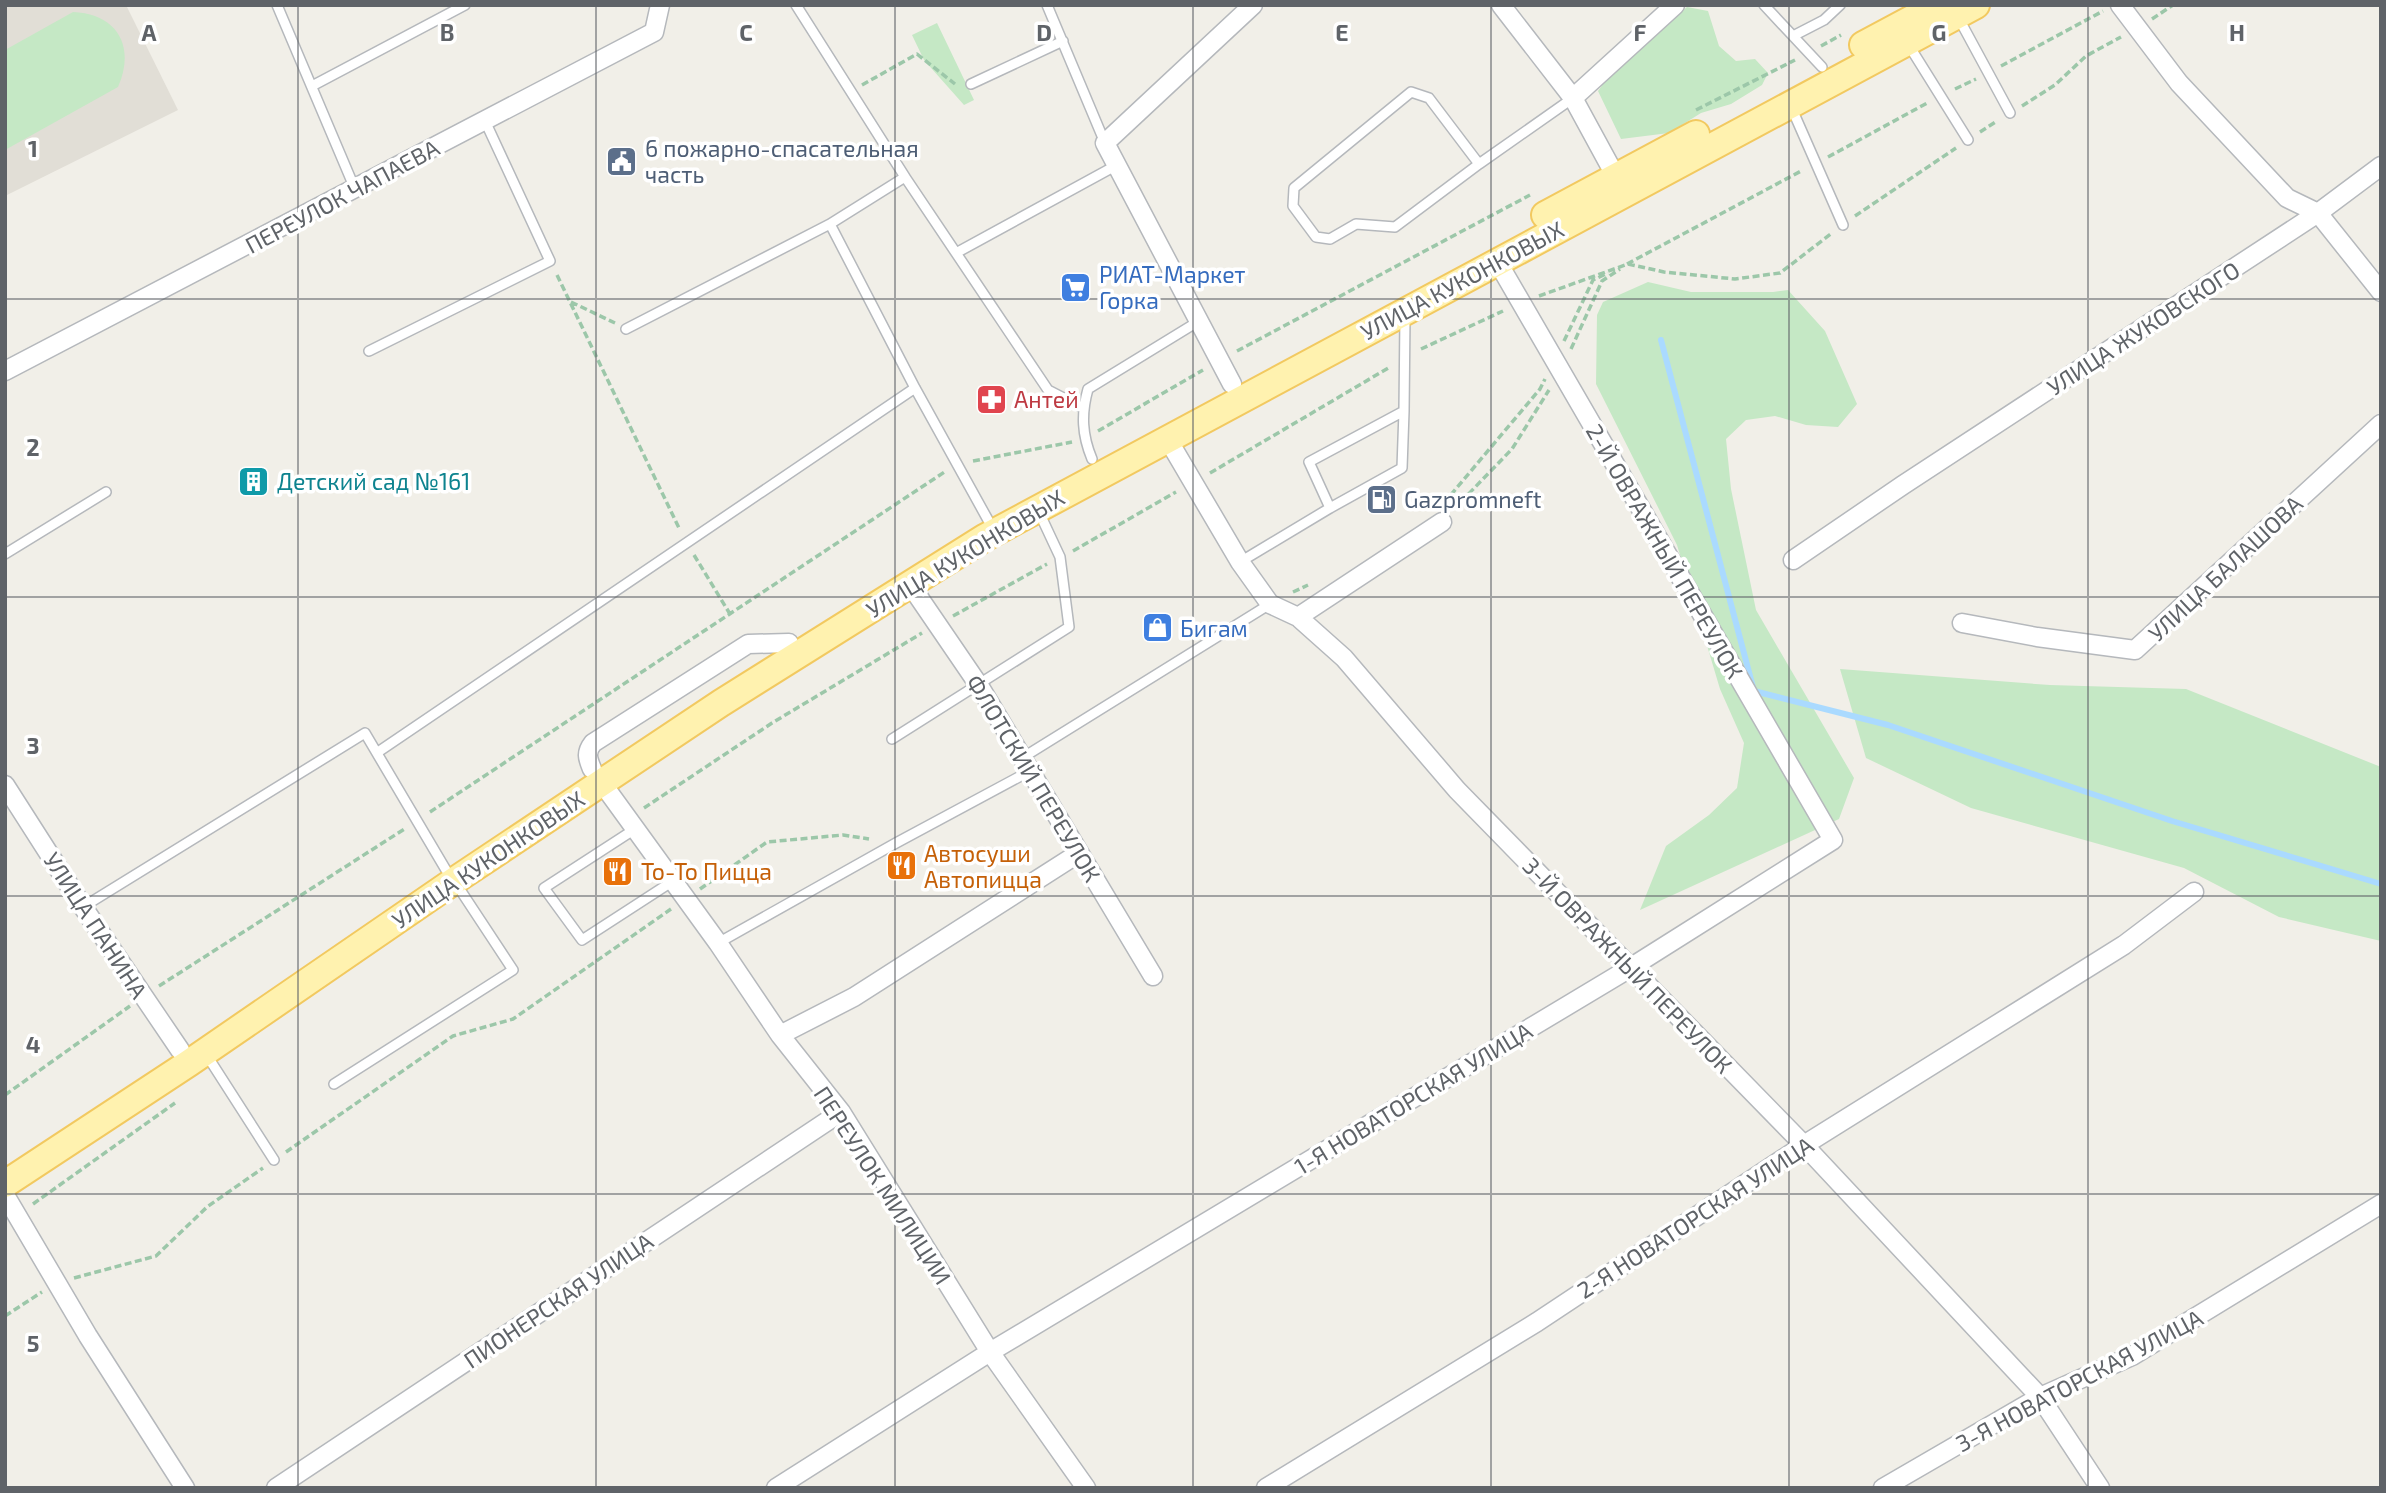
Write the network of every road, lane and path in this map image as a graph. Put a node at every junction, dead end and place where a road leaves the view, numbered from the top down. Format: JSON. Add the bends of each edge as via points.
{"nodes":[{"id":1,"x":278,"y":5,"type":"edge"},
{"id":2,"x":465,"y":5,"type":"edge"},
{"id":3,"x":660,"y":5,"type":"edge"},
{"id":4,"x":796,"y":5,"type":"edge"},
{"id":5,"x":1047,"y":5,"type":"edge"},
{"id":6,"x":1253,"y":5,"type":"edge"},
{"id":7,"x":1501,"y":5,"type":"edge"},
{"id":8,"x":1675,"y":5,"type":"edge"},
{"id":9,"x":1764,"y":5,"type":"edge"},
{"id":10,"x":1840,"y":5,"type":"edge"},
{"id":11,"x":2114,"y":5,"type":"edge"},
{"id":12,"x":2120,"y":5,"type":"edge"},
{"id":13,"x":1957,"y":9,"type":"edge"},
{"id":14,"x":2136,"y":29,"type":"junction"},
{"id":15,"x":1841,"y":35,"type":"dead end"},
{"id":16,"x":1793,"y":36,"type":"junction"},
{"id":17,"x":1063,"y":41,"type":"junction"},
{"id":18,"x":1907,"y":43,"type":"junction"},
{"id":19,"x":1816,"y":60,"type":"junction"},
{"id":20,"x":1988,"y":73,"type":"junction"},
{"id":21,"x":971,"y":84,"type":"joint"},
{"id":22,"x":312,"y":86,"type":"junction"},
{"id":23,"x":851,"y":91,"type":"junction"},
{"id":24,"x":1940,"y":96,"type":"junction"},
{"id":25,"x":1573,"y":98,"type":"junction"},
{"id":26,"x":1790,"y":104,"type":"junction"},
{"id":27,"x":1688,"y":113,"type":"dead end"},
{"id":28,"x":2010,"y":113,"type":"junction"},
{"id":29,"x":485,"y":121,"type":"junction"},
{"id":30,"x":1968,"y":140,"type":"junction"},
{"id":31,"x":1105,"y":143,"type":"junction"},
{"id":32,"x":1816,"y":163,"type":"junction"},
{"id":33,"x":1116,"y":164,"type":"junction"},
{"id":34,"x":1479,"y":164,"type":"junction"},
{"id":35,"x":2381,"y":166,"type":"edge"},
{"id":36,"x":905,"y":177,"type":"junction"},
{"id":37,"x":1616,"y":177,"type":"junction"},
{"id":38,"x":355,"y":189,"type":"junction"},
{"id":39,"x":1532,"y":194,"type":"dead end"},
{"id":40,"x":2318,"y":213,"type":"junction"},
{"id":41,"x":830,"y":223,"type":"junction"},
{"id":42,"x":1843,"y":225,"type":"junction"},
{"id":43,"x":956,"y":253,"type":"junction"},
{"id":44,"x":550,"y":261,"type":"junction"},
{"id":45,"x":1497,"y":261,"type":"junction"},
{"id":46,"x":1628,"y":264,"type":"junction"},
{"id":47,"x":2381,"y":292,"type":"edge"},
{"id":48,"x":570,"y":301,"type":"junction"},
{"id":49,"x":1521,"y":302,"type":"junction"},
{"id":50,"x":1405,"y":310,"type":"junction"},
{"id":51,"x":1199,"y":321,"type":"junction"},
{"id":52,"x":626,"y":329,"type":"joint"},
{"id":53,"x":1564,"y":341,"type":"dead end"},
{"id":54,"x":369,"y":351,"type":"dead end"},
{"id":55,"x":1220,"y":360,"type":"junction"},
{"id":56,"x":1403,"y":360,"type":"junction"},
{"id":57,"x":5,"y":372,"type":"edge"},
{"id":58,"x":1553,"y":374,"type":"junction"},
{"id":59,"x":1233,"y":384,"type":"junction"},
{"id":60,"x":915,"y":388,"type":"junction"},
{"id":61,"x":1083,"y":408,"type":"junction"},
{"id":62,"x":1404,"y":411,"type":"junction"},
{"id":63,"x":2381,"y":424,"type":"edge"},
{"id":64,"x":1167,"y":438,"type":"junction"},
{"id":65,"x":1088,"y":449,"type":"junction"},
{"id":66,"x":958,"y":464,"type":"junction"},
{"id":67,"x":1194,"y":482,"type":"junction"},
{"id":68,"x":106,"y":492,"type":"dead end"},
{"id":69,"x":1038,"y":508,"type":"junction"},
{"id":70,"x":1330,"y":508,"type":"junction"},
{"id":71,"x":1440,"y":514,"type":"junction"},
{"id":72,"x":988,"y":520,"type":"junction"},
{"id":73,"x":687,"y":543,"type":"junction"},
{"id":74,"x":5,"y":554,"type":"edge"},
{"id":75,"x":1060,"y":557,"type":"junction"},
{"id":76,"x":1793,"y":560,"type":"dead end"},
{"id":77,"x":1240,"y":562,"type":"junction"},
{"id":78,"x":1317,"y":580,"type":"dead end"},
{"id":79,"x":909,"y":583,"type":"junction"},
{"id":80,"x":1270,"y":604,"type":"junction"},
{"id":81,"x":730,"y":615,"type":"junction"},
{"id":82,"x":1298,"y":617,"type":"junction"},
{"id":83,"x":1962,"y":623,"type":"dead end"},
{"id":84,"x":936,"y":625,"type":"junction"},
{"id":85,"x":978,"y":684,"type":"junction"},
{"id":86,"x":892,"y":739,"type":"dead end"},
{"id":87,"x":378,"y":752,"type":"junction"},
{"id":88,"x":1026,"y":764,"type":"junction"},
{"id":89,"x":597,"y":776,"type":"junction"},
{"id":90,"x":5,"y":785,"type":"edge"},
{"id":91,"x":417,"y":821,"type":"junction"},
{"id":92,"x":631,"y":824,"type":"junction"},
{"id":93,"x":1833,"y":840,"type":"joint"},
{"id":94,"x":896,"y":843,"type":"junction"},
{"id":95,"x":1079,"y":853,"type":"junction"},
{"id":96,"x":450,"y":875,"type":"junction"},
{"id":97,"x":673,"y":881,"type":"junction"},
{"id":98,"x":2194,"y":892,"type":"dead end"},
{"id":99,"x":686,"y":898,"type":"junction"},
{"id":100,"x":83,"y":907,"type":"junction"},
{"id":101,"x":718,"y":943,"type":"junction"},
{"id":102,"x":1630,"y":968,"type":"junction"},
{"id":103,"x":1153,"y":976,"type":"dead end"},
{"id":104,"x":144,"y":997,"type":"junction"},
{"id":105,"x":780,"y":1035,"type":"junction"},
{"id":106,"x":191,"y":1055,"type":"junction"},
{"id":107,"x":334,"y":1084,"type":"dead end"},
{"id":108,"x":5,"y":1095,"type":"edge"},
{"id":109,"x":841,"y":1112,"type":"junction"},
{"id":110,"x":1804,"y":1145,"type":"junction"},
{"id":111,"x":274,"y":1160,"type":"junction"},
{"id":112,"x":5,"y":1166,"type":"edge"},
{"id":113,"x":5,"y":1184,"type":"edge"},
{"id":114,"x":5,"y":1195,"type":"edge"},
{"id":115,"x":2381,"y":1204,"type":"edge"},
{"id":116,"x":56,"y":1283,"type":"junction"},
{"id":117,"x":5,"y":1316,"type":"edge"},
{"id":118,"x":990,"y":1352,"type":"junction"},
{"id":119,"x":2040,"y":1397,"type":"junction"},
{"id":120,"x":185,"y":1488,"type":"edge"},
{"id":121,"x":276,"y":1488,"type":"edge"},
{"id":122,"x":776,"y":1488,"type":"edge"},
{"id":123,"x":1087,"y":1488,"type":"edge"},
{"id":124,"x":1266,"y":1488,"type":"edge"},
{"id":125,"x":1883,"y":1488,"type":"edge"},
{"id":126,"x":2100,"y":1488,"type":"edge"}],
"edges":[{"from":1,"to":22,"type":"lane"},
{"from":2,"to":22,"type":"lane"},
{"from":3,"to":29,"type":"street","name":"ПЕРЕУЛОК ЧАПАЕВА","via":[[654,32]]},
{"from":4,"to":23,"type":"lane"},
{"from":5,"to":17,"type":"lane"},
{"from":6,"to":31,"type":"street"},
{"from":7,"to":25,"type":"street"},
{"from":8,"to":25,"type":"street"},
{"from":9,"to":16,"type":"lane"},
{"from":10,"to":16,"type":"lane","via":[[1824,20]]},
{"from":11,"to":20,"type":"path"},
{"from":12,"to":14,"type":"street"},
{"from":13,"to":18,"type":"main road","name":"УЛИЦА КУКОНКОВЫХ"},
{"from":13,"to":19,"type":"main road","name":"УЛИЦА КУКОНКОВЫХ"},
{"from":13,"to":20,"type":"lane"},
{"from":14,"to":28,"type":"path","via":[[2086,56],[2055,85]]},
{"from":14,"to":40,"type":"street","via":[[2179,83],[2287,198]]},
{"from":15,"to":19,"type":"path"},
{"from":16,"to":19,"type":"lane"},
{"from":17,"to":21,"type":"lane"},
{"from":17,"to":31,"type":"lane"},
{"from":18,"to":24,"type":"lane"},
{"from":18,"to":26,"type":"main road","name":"УЛИЦА КУКОНКОВЫХ"},
{"from":19,"to":27,"type":"path"},
{"from":19,"to":37,"type":"main road","name":"УЛИЦА КУКОНКОВЫХ"},
{"from":20,"to":24,"type":"path"},
{"from":20,"to":28,"type":"lane"},
{"from":21,"to":23,"type":"path","via":[[957,85],[917,54]]},
{"from":22,"to":38,"type":"lane"},
{"from":23,"to":36,"type":"lane"},
{"from":24,"to":30,"type":"lane"},
{"from":24,"to":32,"type":"path"},
{"from":25,"to":34,"type":"lane"},
{"from":25,"to":37,"type":"street"},
{"from":26,"to":32,"type":"lane"},
{"from":26,"to":45,"type":"main road","name":"УЛИЦА КУКОНКОВЫХ"},
{"from":28,"to":30,"type":"path"},
{"from":29,"to":38,"type":"street","name":"ПЕРЕУЛОК ЧАПАЕВА"},
{"from":29,"to":44,"type":"lane"},
{"from":30,"to":42,"type":"path"},
{"from":31,"to":33,"type":"street"},
{"from":32,"to":42,"type":"lane"},
{"from":32,"to":46,"type":"path"},
{"from":33,"to":43,"type":"lane"},
{"from":33,"to":51,"type":"street"},
{"from":34,"to":34,"type":"lane","via":[[1395,228],[1356,224],[1330,239],[1316,237],[1293,206],[1294,188],[1411,92],[1429,98]]},
{"from":35,"to":40,"type":"street","name":"УЛИЦА ЖУКОВСКОГО"},
{"from":36,"to":41,"type":"lane"},
{"from":36,"to":43,"type":"lane"},
{"from":37,"to":59,"type":"main road","name":"УЛИЦА КУКОНКОВЫХ"},
{"from":38,"to":57,"type":"street","name":"ПЕРЕУЛОК ЧАПАЕВА"},
{"from":39,"to":55,"type":"path"},
{"from":40,"to":47,"type":"street"},
{"from":40,"to":76,"type":"street","name":"УЛИЦА ЖУКОВСКОГО"},
{"from":41,"to":52,"type":"lane"},
{"from":41,"to":60,"type":"lane"},
{"from":42,"to":46,"type":"path","via":[[1780,273],[1735,279]]},
{"from":43,"to":61,"type":"lane","via":[[1048,390]]},
{"from":44,"to":48,"type":"path"},
{"from":44,"to":54,"type":"lane"},
{"from":45,"to":49,"type":"street","name":"2-Й ОВРАЖНЫЙ ПЕРЕУЛОК"},
{"from":45,"to":50,"type":"main road","name":"УЛИЦА КУКОНКОВЫХ"},
{"from":46,"to":49,"type":"path"},
{"from":46,"to":53,"type":"path","via":[[1593,280]]},
{"from":46,"to":58,"type":"path","via":[[1602,281]]},
{"from":48,"to":52,"type":"path"},
{"from":48,"to":73,"type":"path"},
{"from":49,"to":56,"type":"path"},
{"from":49,"to":58,"type":"street","name":"2-Й ОВРАЖНЫЙ ПЕРЕУЛОК"},
{"from":50,"to":56,"type":"lane"},
{"from":50,"to":64,"type":"main road","name":"УЛИЦА КУКОНКОВЫХ"},
{"from":51,"to":55,"type":"street"},
{"from":51,"to":61,"type":"lane","via":[[1088,388]]},
{"from":55,"to":59,"type":"street"},
{"from":55,"to":65,"type":"path"},
{"from":56,"to":62,"type":"lane"},
{"from":56,"to":67,"type":"path"},
{"from":58,"to":71,"type":"path","via":[[1449,497]]},
{"from":58,"to":71,"type":"path","via":[[1512,449]]},
{"from":58,"to":93,"type":"street","name":"2-Й ОВРАЖНЫЙ ПЕРЕУЛОК"},
{"from":59,"to":65,"type":"main road","name":"УЛИЦА КУКОНКОВЫХ"},
{"from":60,"to":66,"type":"lane"},
{"from":60,"to":73,"type":"lane"},
{"from":61,"to":65,"type":"lane"},
{"from":62,"to":70,"type":"lane","via":[[1402,468]]},
{"from":62,"to":70,"type":"lane","via":[[1309,461]]},
{"from":63,"to":83,"type":"street","name":"УЛИЦА БАЛАШОВА","via":[[2135,650]]},
{"from":64,"to":67,"type":"street","name":"3-Й ОВРАЖНЫЙ ПЕРЕУЛОК"},
{"from":64,"to":69,"type":"main road","name":"УЛИЦА КУКОНКОВЫХ"},
{"from":65,"to":66,"type":"path"},
{"from":65,"to":72,"type":"main road","name":"УЛИЦА КУКОНКОВЫХ"},
{"from":66,"to":72,"type":"lane"},
{"from":66,"to":81,"type":"path"},
{"from":67,"to":75,"type":"path"},
{"from":67,"to":77,"type":"street","name":"3-Й ОВРАЖНЫЙ ПЕРЕУЛОК"},
{"from":68,"to":74,"type":"lane"},
{"from":69,"to":75,"type":"lane"},
{"from":69,"to":79,"type":"main road","name":"УЛИЦА КУКОНКОВЫХ"},
{"from":70,"to":77,"type":"lane"},
{"from":71,"to":82,"type":"street"},
{"from":72,"to":89,"type":"main road","name":"УЛИЦА КУКОНКОВЫХ","via":[[789,643]]},
{"from":73,"to":81,"type":"path"},
{"from":73,"to":87,"type":"lane"},
{"from":75,"to":84,"type":"path"},
{"from":75,"to":85,"type":"lane","via":[[1069,627]]},
{"from":77,"to":80,"type":"street","name":"3-Й ОВРАЖНЫЙ ПЕРЕУЛОК"},
{"from":78,"to":80,"type":"path"},
{"from":79,"to":84,"type":"street","name":"ФЛОТСКИЙ ПЕРЕУЛОК"},
{"from":79,"to":89,"type":"main road","name":"УЛИЦА КУКОНКОВЫХ","via":[[721,704]]},
{"from":80,"to":82,"type":"street","name":"3-Й ОВРАЖНЫЙ ПЕРЕУЛОК"},
{"from":80,"to":88,"type":"lane"},
{"from":81,"to":91,"type":"path"},
{"from":82,"to":102,"type":"street","name":"3-Й ОВРАЖНЫЙ ПЕРЕУЛОК","via":[[1344,658],[1457,790]]},
{"from":84,"to":85,"type":"street","name":"ФЛОТСКИЙ ПЕРЕУЛОК"},
{"from":84,"to":92,"type":"path","via":[[772,723]]},
{"from":85,"to":86,"type":"lane"},
{"from":85,"to":88,"type":"street","name":"ФЛОТСКИЙ ПЕРЕУЛОК"},
{"from":87,"to":91,"type":"lane"},
{"from":87,"to":100,"type":"lane","via":[[365,733]]},
{"from":88,"to":94,"type":"lane"},
{"from":88,"to":95,"type":"street","name":"ФЛОТСКИЙ ПЕРЕУЛОК"},
{"from":89,"to":92,"type":"street","name":"ПЕРЕУЛОК МИЛИЦИИ"},
{"from":89,"to":96,"type":"main road","name":"УЛИЦА КУКОНКОВЫХ"},
{"from":90,"to":100,"type":"street","name":"УЛИЦА ПАНИНА"},
{"from":91,"to":96,"type":"lane"},
{"from":91,"to":104,"type":"path"},
{"from":92,"to":97,"type":"street","name":"ПЕРЕУЛОК МИЛИЦИИ"},
{"from":92,"to":97,"type":"lane","via":[[544,888],[582,940]]},
{"from":93,"to":102,"type":"street","name":"1-Я НОВАТОРСКАЯ УЛИЦА"},
{"from":94,"to":99,"type":"path","via":[[843,835],[767,842]]},
{"from":94,"to":101,"type":"lane"},
{"from":95,"to":103,"type":"street","name":"ФЛОТСКИЙ ПЕРЕУЛОК"},
{"from":95,"to":105,"type":"street","via":[[854,997]]},
{"from":96,"to":106,"type":"main road","name":"УЛИЦА КУКОНКОВЫХ"},
{"from":96,"to":107,"type":"lane","via":[[513,970]]},
{"from":97,"to":99,"type":"street","name":"ПЕРЕУЛОК МИЛИЦИИ"},
{"from":98,"to":110,"type":"street","name":"2-Я НОВАТОРСКАЯ УЛИЦА","via":[[2124,945]]},
{"from":99,"to":101,"type":"street","name":"ПЕРЕУЛОК МИЛИЦИИ"},
{"from":99,"to":111,"type":"path","via":[[513,1019],[453,1036]]},
{"from":100,"to":104,"type":"street","name":"УЛИЦА ПАНИНА"},
{"from":101,"to":105,"type":"street","name":"ПЕРЕУЛОК МИЛИЦИИ"},
{"from":102,"to":110,"type":"street","name":"3-Й ОВРАЖНЫЙ ПЕРЕУЛОК"},
{"from":102,"to":118,"type":"street","name":"1-Я НОВАТОРСКАЯ УЛИЦА"},
{"from":104,"to":106,"type":"street","name":"УЛИЦА ПАНИНА"},
{"from":104,"to":108,"type":"path"},
{"from":105,"to":109,"type":"street","name":"ПЕРЕУЛОК МИЛИЦИИ"},
{"from":106,"to":111,"type":"lane"},
{"from":106,"to":112,"type":"main road","name":"УЛИЦА КУКОНКОВЫХ"},
{"from":106,"to":113,"type":"main road","name":"УЛИЦА КУКОНКОВЫХ"},
{"from":109,"to":118,"type":"street","name":"ПЕРЕУЛОК МИЛИЦИИ"},
{"from":109,"to":121,"type":"street","name":"ПИОНЕРСКАЯ УЛИЦА"},
{"from":110,"to":119,"type":"street","name":"3-Й ОВРАЖНЫЙ ПЕРЕУЛОК"},
{"from":110,"to":124,"type":"street","name":"2-Я НОВАТОРСКАЯ УЛИЦА","via":[[1537,1322]]},
{"from":111,"to":116,"type":"path","via":[[207,1207],[156,1256]]},
{"from":114,"to":116,"type":"street"},
{"from":115,"to":119,"type":"street","name":"3-Я НОВАТОРСКАЯ УЛИЦА","via":[[2132,1356]]},
{"from":116,"to":117,"type":"path"},
{"from":116,"to":120,"type":"street"},
{"from":118,"to":122,"type":"street","name":"1-Я НОВАТОРСКАЯ УЛИЦА"},
{"from":118,"to":123,"type":"street","name":"ПЕРЕУЛОК МИЛИЦИИ"},
{"from":119,"to":125,"type":"street","name":"3-Я НОВАТОРСКАЯ УЛИЦА"},
{"from":119,"to":126,"type":"street","name":"3-Й ОВРАЖНЫЙ ПЕРЕУЛОК"}]}
